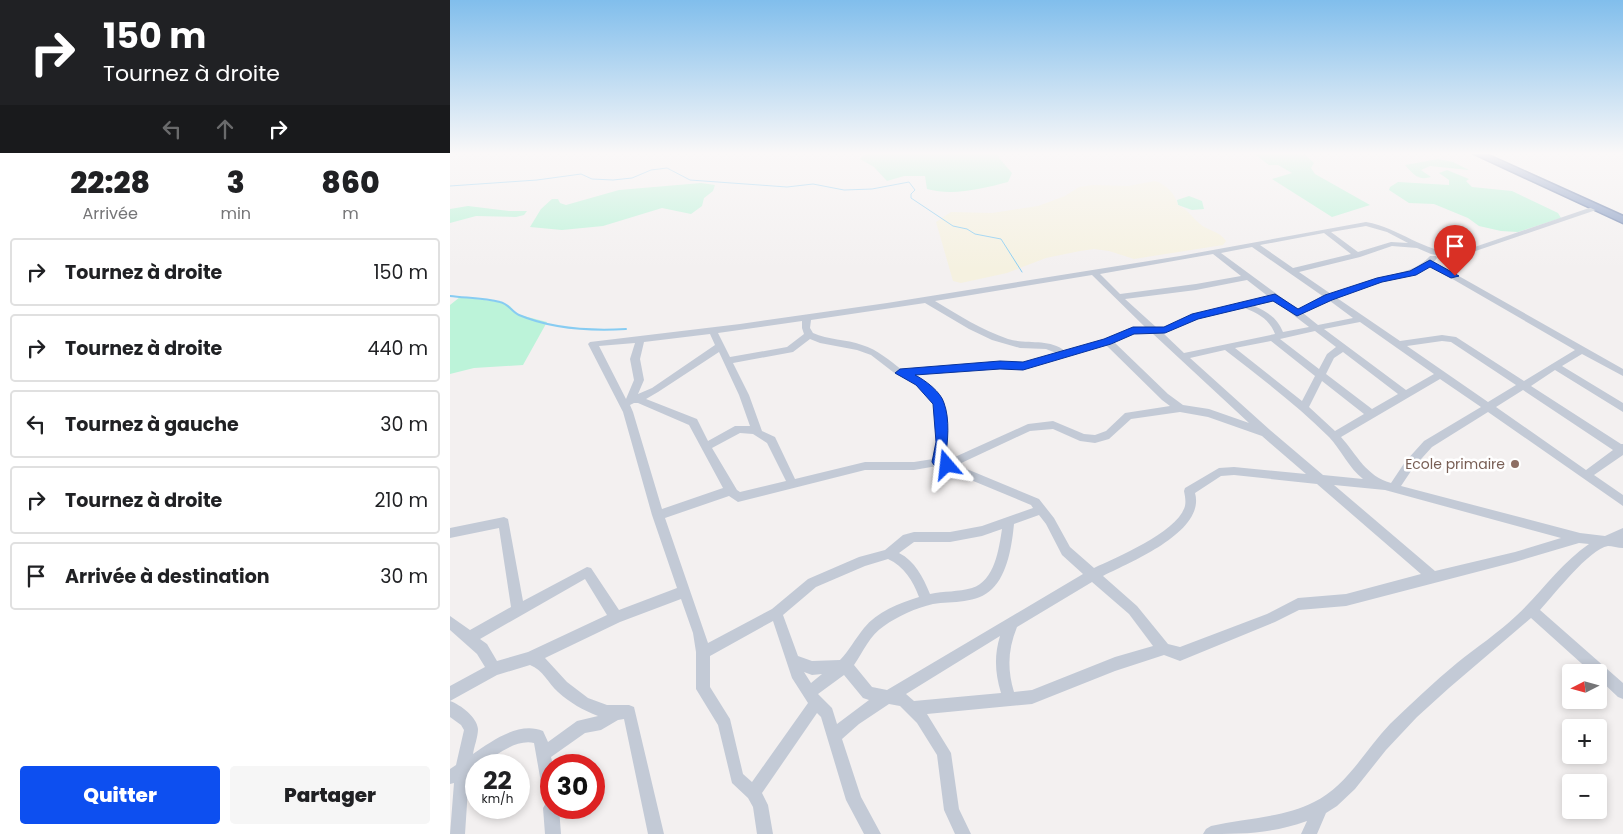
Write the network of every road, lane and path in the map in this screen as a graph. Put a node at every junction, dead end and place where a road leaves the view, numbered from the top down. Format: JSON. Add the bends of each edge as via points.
{"nodes":[{"id":1,"x":1563,"y":192,"type":"edge"},
{"id":2,"x":1572,"y":192,"type":"edge"},
{"id":3,"x":1598,"y":208,"type":"junction"},
{"id":4,"x":1623,"y":215,"type":"edge"},
{"id":5,"x":1623,"y":220,"type":"edge"},
{"id":6,"x":1327,"y":232,"type":"junction"},
{"id":7,"x":1255,"y":245,"type":"junction"},
{"id":8,"x":1423,"y":248,"type":"junction"},
{"id":9,"x":1215,"y":252,"type":"junction"},
{"id":10,"x":1437,"y":253,"type":"junction"},
{"id":11,"x":1357,"y":255,"type":"junction"},
{"id":12,"x":1430,"y":263,"type":"junction"},
{"id":13,"x":1291,"y":271,"type":"junction"},
{"id":14,"x":1094,"y":272,"type":"junction"},
{"id":15,"x":1247,"y":277,"type":"junction"},
{"id":16,"x":1118,"y":297,"type":"junction"},
{"id":17,"x":1329,"y":297,"type":"junction"},
{"id":18,"x":1275,"y":298,"type":"junction"},
{"id":19,"x":927,"y":300,"type":"junction"},
{"id":20,"x":1248,"y":306,"type":"junction"},
{"id":21,"x":1297,"y":313,"type":"junction"},
{"id":22,"x":807,"y":317,"type":"junction"},
{"id":23,"x":1360,"y":320,"type":"junction"},
{"id":24,"x":1316,"y":329,"type":"junction"},
{"id":25,"x":1155,"y":330,"type":"junction"},
{"id":26,"x":713,"y":331,"type":"junction"},
{"id":27,"x":809,"y":334,"type":"junction"},
{"id":28,"x":1277,"y":337,"type":"junction"},
{"id":29,"x":640,"y":340,"type":"junction"},
{"id":30,"x":1108,"y":341,"type":"junction"},
{"id":31,"x":1398,"y":345,"type":"junction"},
{"id":32,"x":721,"y":346,"type":"junction"},
{"id":33,"x":1227,"y":347,"type":"junction"},
{"id":34,"x":1342,"y":348,"type":"junction"},
{"id":35,"x":1583,"y":349,"type":"junction"},
{"id":36,"x":1063,"y":354,"type":"junction"},
{"id":37,"x":1183,"y":356,"type":"junction"},
{"id":38,"x":727,"y":361,"type":"junction"},
{"id":39,"x":1555,"y":366,"type":"junction"},
{"id":40,"x":900,"y":373,"type":"junction"},
{"id":41,"x":1623,"y":373,"type":"edge"},
{"id":42,"x":1440,"y":374,"type":"junction"},
{"id":43,"x":1322,"y":376,"type":"junction"},
{"id":44,"x":1524,"y":386,"type":"junction"},
{"id":45,"x":1405,"y":394,"type":"junction"},
{"id":46,"x":631,"y":402,"type":"junction"},
{"id":47,"x":1488,"y":407,"type":"junction"},
{"id":48,"x":1180,"y":408,"type":"junction"},
{"id":49,"x":1304,"y":408,"type":"junction"},
{"id":50,"x":1623,"y":408,"type":"edge"},
{"id":51,"x":1371,"y":414,"type":"junction"},
{"id":52,"x":756,"y":430,"type":"junction"},
{"id":53,"x":1266,"y":433,"type":"junction"},
{"id":54,"x":1334,"y":436,"type":"junction"},
{"id":55,"x":707,"y":446,"type":"junction"},
{"id":56,"x":1622,"y":449,"type":"edge"},
{"id":57,"x":943,"y":463,"type":"junction"},
{"id":58,"x":1587,"y":476,"type":"junction"},
{"id":59,"x":1322,"y":481,"type":"junction"},
{"id":60,"x":792,"y":483,"type":"junction"},
{"id":61,"x":1389,"y":488,"type":"junction"},
{"id":62,"x":729,"y":490,"type":"junction"},
{"id":63,"x":1623,"y":501,"type":"edge"},
{"id":64,"x":1042,"y":509,"type":"junction"},
{"id":65,"x":658,"y":515,"type":"junction"},
{"id":66,"x":1009,"y":521,"type":"junction"},
{"id":67,"x":450,"y":533,"type":"edge"},
{"id":68,"x":1623,"y":533,"type":"edge"},
{"id":69,"x":1580,"y":538,"type":"junction"},
{"id":70,"x":1606,"y":540,"type":"junction"},
{"id":71,"x":1623,"y":543,"type":"edge"},
{"id":72,"x":888,"y":554,"type":"junction"},
{"id":73,"x":1093,"y":575,"type":"junction"},
{"id":74,"x":1433,"y":577,"type":"junction"},
{"id":75,"x":684,"y":592,"type":"junction"},
{"id":76,"x":926,"y":600,"type":"junction"},
{"id":77,"x":518,"y":609,"type":"junction"},
{"id":78,"x":1531,"y":610,"type":"junction"},
{"id":79,"x":776,"y":613,"type":"junction"},
{"id":80,"x":616,"y":617,"type":"junction"},
{"id":81,"x":450,"y":622,"type":"edge"},
{"id":82,"x":1012,"y":622,"type":"junction"},
{"id":83,"x":470,"y":637,"type":"junction"},
{"id":84,"x":1164,"y":649,"type":"junction"},
{"id":85,"x":702,"y":652,"type":"junction"},
{"id":86,"x":530,"y":658,"type":"junction"},
{"id":87,"x":793,"y":661,"type":"junction"},
{"id":88,"x":843,"y":667,"type":"junction"},
{"id":89,"x":494,"y":669,"type":"junction"},
{"id":90,"x":1622,"y":688,"type":"edge"},
{"id":91,"x":450,"y":694,"type":"edge"},
{"id":92,"x":887,"y":696,"type":"junction"},
{"id":93,"x":812,"y":698,"type":"junction"},
{"id":94,"x":1010,"y":700,"type":"junction"},
{"id":95,"x":450,"y":708,"type":"edge"},
{"id":96,"x":913,"y":708,"type":"junction"},
{"id":97,"x":616,"y":713,"type":"junction"},
{"id":98,"x":835,"y":736,"type":"junction"},
{"id":99,"x":544,"y":753,"type":"joint"},
{"id":100,"x":456,"y":774,"type":"edge"},
{"id":101,"x":753,"y":793,"type":"junction"},
{"id":102,"x":1320,"y":808,"type":"junction"},
{"id":103,"x":552,"y":819,"type":"edge"},
{"id":104,"x":457,"y":834,"type":"edge"},
{"id":105,"x":553,"y":834,"type":"edge"},
{"id":106,"x":656,"y":834,"type":"edge"},
{"id":107,"x":765,"y":834,"type":"edge"},
{"id":108,"x":873,"y":834,"type":"edge"},
{"id":109,"x":963,"y":834,"type":"edge"},
{"id":110,"x":1211,"y":834,"type":"edge"},
{"id":111,"x":1309,"y":834,"type":"edge"}],
"edges":[{"from":1,"to":3,"type":"highway"},
{"from":2,"to":4,"type":"highway"},
{"from":3,"to":5,"type":"highway"},
{"from":3,"to":10,"type":"street","via":[[1470,252],[1452,256]]},
{"from":6,"to":7,"type":"street"},
{"from":6,"to":8,"type":"street","via":[[1374,225]]},
{"from":6,"to":11,"type":"street"},
{"from":7,"to":9,"type":"street"},
{"from":7,"to":13,"type":"street"},
{"from":8,"to":10,"type":"street"},
{"from":8,"to":11,"type":"street","via":[[1391,244]]},
{"from":9,"to":14,"type":"street"},
{"from":9,"to":15,"type":"street"},
{"from":10,"to":12,"type":"street"},
{"from":11,"to":13,"type":"street"},
{"from":12,"to":17,"type":"street","via":[[1412,274],[1380,280]]},
{"from":12,"to":35,"type":"street"},
{"from":13,"to":17,"type":"street"},
{"from":14,"to":16,"type":"street"},
{"from":14,"to":19,"type":"street"},
{"from":15,"to":16,"type":"street"},
{"from":15,"to":18,"type":"street"},
{"from":16,"to":25,"type":"street"},
{"from":17,"to":21,"type":"street"},
{"from":17,"to":23,"type":"street"},
{"from":18,"to":20,"type":"street"},
{"from":18,"to":21,"type":"street"},
{"from":19,"to":22,"type":"street"},
{"from":19,"to":36,"type":"street","via":[[997,339],[1022,346],[1047,345]]},
{"from":20,"to":25,"type":"street","via":[[1195,317],[1170,328]]},
{"from":20,"to":28,"type":"street","via":[[1274,321]]},
{"from":21,"to":24,"type":"street"},
{"from":22,"to":26,"type":"street"},
{"from":22,"to":27,"type":"street"},
{"from":23,"to":24,"type":"street"},
{"from":23,"to":31,"type":"street"},
{"from":24,"to":28,"type":"street"},
{"from":24,"to":34,"type":"street"},
{"from":25,"to":30,"type":"street","via":[[1133,330]]},
{"from":25,"to":37,"type":"street"},
{"from":26,"to":29,"type":"street"},
{"from":26,"to":32,"type":"street"},
{"from":27,"to":38,"type":"street","via":[[790,350]]},
{"from":27,"to":40,"type":"street","via":[[820,340],[859,346]]},
{"from":28,"to":33,"type":"street"},
{"from":28,"to":43,"type":"street"},
{"from":29,"to":46,"type":"street","via":[[634,360],[639,380]]},
{"from":29,"to":46,"type":"street","via":[[594,344]]},
{"from":30,"to":36,"type":"street"},
{"from":30,"to":48,"type":"street"},
{"from":31,"to":42,"type":"street"},
{"from":31,"to":44,"type":"street","via":[[1453,339]]},
{"from":32,"to":38,"type":"street"},
{"from":32,"to":46,"type":"street"},
{"from":33,"to":37,"type":"street"},
{"from":33,"to":49,"type":"street"},
{"from":34,"to":43,"type":"street","via":[[1330,356]]},
{"from":34,"to":45,"type":"street"},
{"from":35,"to":39,"type":"street"},
{"from":35,"to":41,"type":"street"},
{"from":36,"to":40,"type":"street","via":[[1018,367],[1000,365]]},
{"from":37,"to":53,"type":"street"},
{"from":38,"to":52,"type":"street"},
{"from":39,"to":44,"type":"street"},
{"from":39,"to":50,"type":"street"},
{"from":40,"to":57,"type":"street","via":[[920,382],[939,402]]},
{"from":42,"to":45,"type":"street"},
{"from":42,"to":47,"type":"street"},
{"from":43,"to":49,"type":"street"},
{"from":43,"to":51,"type":"street"},
{"from":44,"to":47,"type":"street"},
{"from":44,"to":56,"type":"street"},
{"from":45,"to":51,"type":"street"},
{"from":46,"to":55,"type":"street","via":[[690,419]]},
{"from":46,"to":65,"type":"street","via":[[636,436]]},
{"from":47,"to":58,"type":"street"},
{"from":47,"to":61,"type":"street","via":[[1428,444]]},
{"from":48,"to":53,"type":"street","via":[[1209,413]]},
{"from":48,"to":57,"type":"street","via":[[1129,416],[1122,419],[1110,434],[1100,438],[1086,439],[1056,426],[1028,428]]},
{"from":49,"to":54,"type":"street"},
{"from":51,"to":54,"type":"street"},
{"from":52,"to":55,"type":"street","via":[[739,429]]},
{"from":52,"to":60,"type":"street","via":[[771,440]]},
{"from":53,"to":59,"type":"street"},
{"from":54,"to":61,"type":"street","via":[[1346,448],[1360,473]]},
{"from":55,"to":62,"type":"street"},
{"from":56,"to":58,"type":"street"},
{"from":57,"to":60,"type":"street","via":[[865,466]]},
{"from":57,"to":64,"type":"street","via":[[1026,497]]},
{"from":58,"to":63,"type":"street"},
{"from":59,"to":61,"type":"street"},
{"from":59,"to":73,"type":"street","via":[[1219,472],[1189,491],[1192,505],[1189,512],[1157,542]]},
{"from":59,"to":74,"type":"street"},
{"from":60,"to":62,"type":"street","via":[[738,497]]},
{"from":61,"to":69,"type":"street"},
{"from":62,"to":65,"type":"street"},
{"from":64,"to":66,"type":"street"},
{"from":64,"to":73,"type":"street","via":[[1066,551]]},
{"from":65,"to":75,"type":"street"},
{"from":66,"to":72,"type":"street","via":[[982,531],[950,537],[914,537]]},
{"from":66,"to":76,"type":"street","via":[[998,564],[985,588]]},
{"from":67,"to":77,"type":"street","via":[[504,522]]},
{"from":68,"to":70,"type":"street"},
{"from":69,"to":70,"type":"street"},
{"from":69,"to":74,"type":"street"},
{"from":70,"to":71,"type":"street"},
{"from":70,"to":78,"type":"street","via":[[1576,560]]},
{"from":72,"to":76,"type":"street","via":[[909,566]]},
{"from":72,"to":79,"type":"street","via":[[817,580]]},
{"from":73,"to":82,"type":"street"},
{"from":73,"to":84,"type":"street","via":[[1133,610]]},
{"from":74,"to":84,"type":"street","via":[[1346,600],[1298,604],[1180,654]]},
{"from":75,"to":80,"type":"street"},
{"from":75,"to":85,"type":"street","via":[[699,633]]},
{"from":76,"to":88,"type":"street","via":[[884,618],[869,630]]},
{"from":77,"to":80,"type":"street","via":[[587,572]]},
{"from":77,"to":83,"type":"street"},
{"from":78,"to":90,"type":"street"},
{"from":78,"to":102,"type":"street","via":[[1450,677],[1388,737],[1353,781]]},
{"from":79,"to":85,"type":"street"},
{"from":79,"to":87,"type":"street"},
{"from":80,"to":86,"type":"street"},
{"from":81,"to":83,"type":"street"},
{"from":82,"to":92,"type":"street"},
{"from":82,"to":94,"type":"street","via":[[1002,647],[1000,664]]},
{"from":83,"to":89,"type":"street"},
{"from":84,"to":94,"type":"street","via":[[1115,664],[1052,690]]},
{"from":85,"to":101,"type":"street","via":[[703,689],[725,724],[737,778]]},
{"from":86,"to":89,"type":"street"},
{"from":86,"to":97,"type":"street","via":[[544,663],[566,691],[592,708]]},
{"from":87,"to":88,"type":"street","via":[[812,668]]},
{"from":87,"to":93,"type":"street"},
{"from":88,"to":92,"type":"street","via":[[851,671],[868,693]]},
{"from":88,"to":93,"type":"street"},
{"from":89,"to":91,"type":"street"},
{"from":92,"to":96,"type":"street","via":[[903,700]]},
{"from":92,"to":98,"type":"street"},
{"from":93,"to":98,"type":"street","via":[[827,713]]},
{"from":93,"to":101,"type":"street"},
{"from":94,"to":96,"type":"street"},
{"from":95,"to":100,"type":"street","via":[[466,720],[471,729]]},
{"from":96,"to":109,"type":"street","via":[[944,753],[952,810]]},
{"from":97,"to":99,"type":"street","via":[[601,723],[582,726]]},
{"from":97,"to":106,"type":"street","via":[[624,711],[631,716]]},
{"from":98,"to":108,"type":"street","via":[[854,800]]},
{"from":99,"to":100,"type":"street","via":[[538,736],[530,733],[514,738]]},
{"from":100,"to":104,"type":"street"},
{"from":101,"to":107,"type":"street","via":[[760,805]]},
{"from":102,"to":110,"type":"street","via":[[1271,823]]},
{"from":102,"to":111,"type":"street"},
{"from":103,"to":105,"type":"street"}]}
